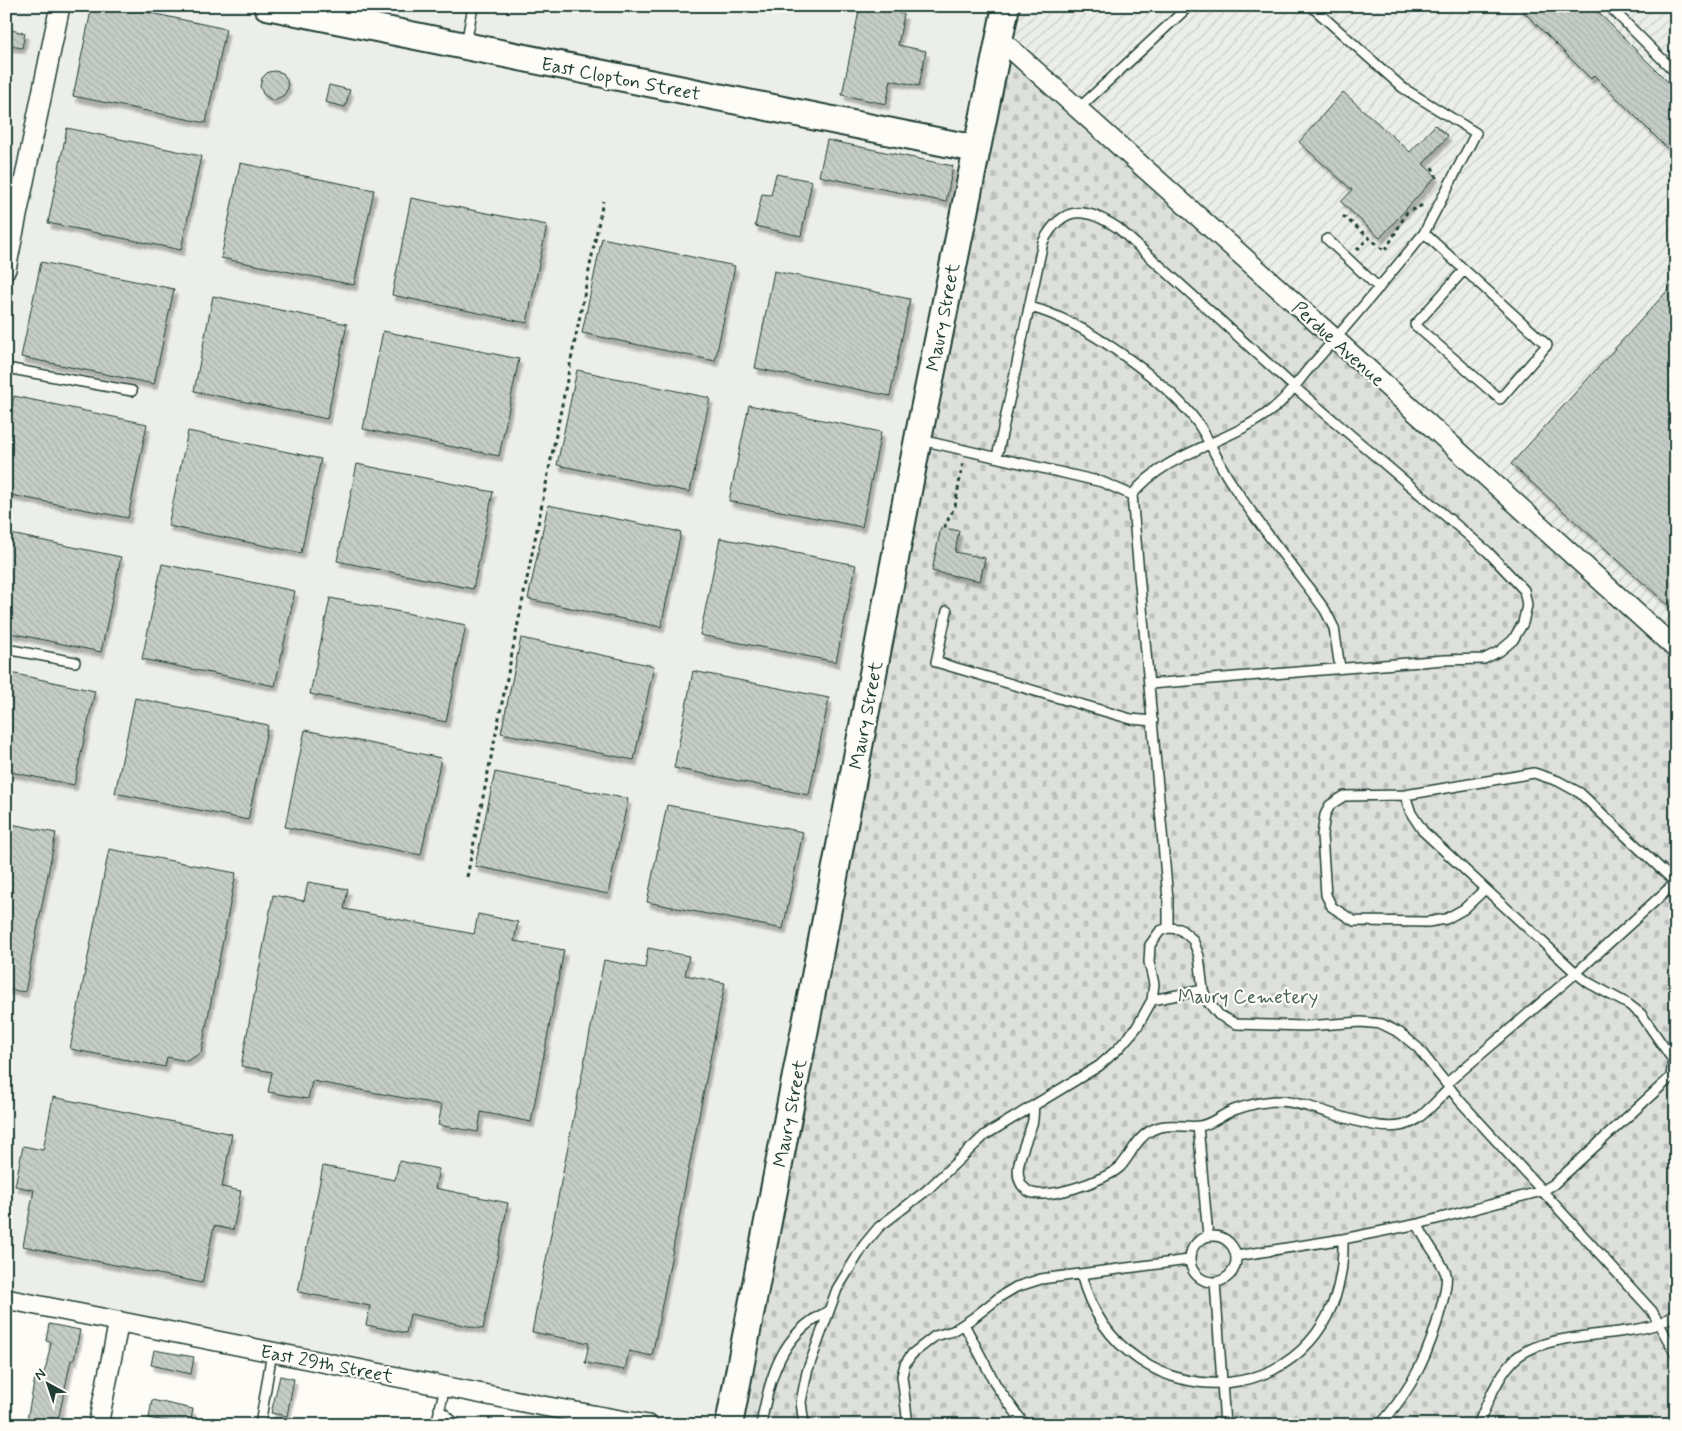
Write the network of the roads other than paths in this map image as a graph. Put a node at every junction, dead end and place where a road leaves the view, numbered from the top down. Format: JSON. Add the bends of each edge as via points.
{"nodes":[{"id":1,"x":60,"y":6,"type":"edge"},
{"id":2,"x":267,"y":6,"type":"edge"},
{"id":3,"x":473,"y":6,"type":"edge"},
{"id":4,"x":1006,"y":6,"type":"edge"},
{"id":5,"x":1189,"y":6,"type":"edge"},
{"id":6,"x":1311,"y":6,"type":"edge"},
{"id":7,"x":1609,"y":6,"type":"edge"},
{"id":8,"x":1000,"y":39,"type":"junction"},
{"id":9,"x":466,"y":46,"type":"junction"},
{"id":10,"x":1676,"y":73,"type":"edge"},
{"id":11,"x":1078,"y":109,"type":"junction"},
{"id":12,"x":976,"y":149,"type":"junction"},
{"id":13,"x":12,"y":208,"type":"edge"},
{"id":14,"x":1424,"y":233,"type":"junction"},
{"id":15,"x":1327,"y":239,"type":"dead end"},
{"id":16,"x":6,"y":269,"type":"edge"},
{"id":17,"x":1464,"y":270,"type":"junction"},
{"id":18,"x":1379,"y":288,"type":"junction"},
{"id":19,"x":1030,"y":307,"type":"junction"},
{"id":20,"x":1335,"y":339,"type":"junction"},
{"id":21,"x":6,"y":368,"type":"edge"},
{"id":22,"x":1293,"y":386,"type":"junction"},
{"id":23,"x":132,"y":392,"type":"dead end"},
{"id":24,"x":918,"y":439,"type":"junction"},
{"id":25,"x":1209,"y":445,"type":"junction"},
{"id":26,"x":997,"y":457,"type":"junction"},
{"id":27,"x":1132,"y":495,"type":"junction"},
{"id":28,"x":947,"y":611,"type":"dead end"},
{"id":29,"x":6,"y":649,"type":"edge"},
{"id":30,"x":1676,"y":649,"type":"edge"},
{"id":31,"x":75,"y":662,"type":"dead end"},
{"id":32,"x":1340,"y":668,"type":"junction"},
{"id":33,"x":1150,"y":684,"type":"junction"},
{"id":34,"x":1153,"y":721,"type":"junction"},
{"id":35,"x":1405,"y":795,"type":"junction"},
{"id":36,"x":1676,"y":883,"type":"edge"},
{"id":37,"x":1485,"y":889,"type":"junction"},
{"id":38,"x":1168,"y":928,"type":"junction"},
{"id":39,"x":1576,"y":972,"type":"junction"},
{"id":40,"x":1203,"y":990,"type":"junction"},
{"id":41,"x":1152,"y":1000,"type":"junction"},
{"id":42,"x":1673,"y":1077,"type":"edge"},
{"id":43,"x":1448,"y":1085,"type":"junction"},
{"id":44,"x":1034,"y":1106,"type":"junction"},
{"id":45,"x":1198,"y":1126,"type":"junction"},
{"id":46,"x":1542,"y":1191,"type":"junction"},
{"id":47,"x":1418,"y":1224,"type":"junction"},
{"id":48,"x":1208,"y":1236,"type":"junction"},
{"id":49,"x":1343,"y":1239,"type":"junction"},
{"id":50,"x":1236,"y":1256,"type":"junction"},
{"id":51,"x":1189,"y":1260,"type":"junction"},
{"id":52,"x":1081,"y":1274,"type":"junction"},
{"id":53,"x":1215,"y":1282,"type":"junction"},
{"id":54,"x":6,"y":1299,"type":"edge"},
{"id":55,"x":827,"y":1312,"type":"junction"},
{"id":56,"x":1676,"y":1313,"type":"edge"},
{"id":57,"x":119,"y":1321,"type":"junction"},
{"id":58,"x":964,"y":1324,"type":"junction"},
{"id":59,"x":1659,"y":1324,"type":"junction"},
{"id":60,"x":272,"y":1352,"type":"junction"},
{"id":61,"x":1676,"y":1355,"type":"edge"},
{"id":62,"x":445,"y":1387,"type":"junction"},
{"id":63,"x":1222,"y":1390,"type":"junction"},
{"id":64,"x":439,"y":1409,"type":"junction"},
{"id":65,"x":98,"y":1425,"type":"edge"},
{"id":66,"x":260,"y":1425,"type":"edge"},
{"id":67,"x":436,"y":1425,"type":"edge"},
{"id":68,"x":457,"y":1425,"type":"edge"},
{"id":69,"x":648,"y":1425,"type":"edge"},
{"id":70,"x":729,"y":1425,"type":"edge"},
{"id":71,"x":761,"y":1425,"type":"edge"},
{"id":72,"x":804,"y":1425,"type":"edge"},
{"id":73,"x":908,"y":1425,"type":"edge"},
{"id":74,"x":1025,"y":1425,"type":"edge"},
{"id":75,"x":1225,"y":1425,"type":"edge"},
{"id":76,"x":1380,"y":1425,"type":"edge"},
{"id":77,"x":1478,"y":1425,"type":"edge"}],
"edges":[{"from":1,"to":13,"type":"street"},
{"from":2,"to":9,"type":"street","name":"East Clopton Street"},
{"from":3,"to":9,"type":"lane"},
{"from":4,"to":8,"type":"street","name":"Maury Street"},
{"from":5,"to":11,"type":"lane"},
{"from":6,"to":14,"type":"lane","via":[[1403,88],[1476,133]]},
{"from":7,"to":10,"type":"lane"},
{"from":8,"to":11,"type":"street","name":"Perdue Avenue"},
{"from":8,"to":12,"type":"street","name":"Maury Street"},
{"from":9,"to":12,"type":"street","name":"East Clopton Street"},
{"from":11,"to":20,"type":"street","name":"Perdue Avenue"},
{"from":12,"to":24,"type":"street","name":"Maury Street"},
{"from":13,"to":16,"type":"street"},
{"from":14,"to":17,"type":"lane"},
{"from":14,"to":18,"type":"lane"},
{"from":15,"to":18,"type":"lane"},
{"from":17,"to":17,"type":"lane","via":[[1547,345],[1500,398],[1415,325]]},
{"from":18,"to":20,"type":"lane"},
{"from":19,"to":22,"type":"lane","via":[[1043,242],[1051,228],[1073,214],[1086,212],[1118,228]]},
{"from":19,"to":25,"type":"lane","via":[[1051,312],[1076,325],[1163,385],[1198,424]]},
{"from":19,"to":26,"type":"lane"},
{"from":20,"to":22,"type":"lane"},
{"from":20,"to":30,"type":"street","name":"Perdue Avenue"},
{"from":21,"to":23,"type":"lane"},
{"from":22,"to":25,"type":"lane","via":[[1272,411]]},
{"from":22,"to":32,"type":"lane","via":[[1488,552],[1524,590],[1527,605],[1523,623],[1513,640],[1484,659]]},
{"from":24,"to":26,"type":"lane"},
{"from":24,"to":70,"type":"street","name":"Maury Street"},
{"from":25,"to":27,"type":"lane","via":[[1162,467],[1144,480]]},
{"from":25,"to":32,"type":"lane","via":[[1230,481],[1325,610],[1334,628]]},
{"from":26,"to":27,"type":"lane","via":[[1102,482]]},
{"from":27,"to":33,"type":"lane"},
{"from":28,"to":34,"type":"lane","via":[[936,662],[1131,718]]},
{"from":29,"to":31,"type":"lane"},
{"from":32,"to":33,"type":"lane"},
{"from":33,"to":34,"type":"lane"},
{"from":34,"to":38,"type":"lane"},
{"from":35,"to":36,"type":"lane","via":[[1534,773],[1580,793]]},
{"from":35,"to":37,"type":"lane","via":[[1422,831]]},
{"from":35,"to":37,"type":"lane","via":[[1344,796],[1330,805],[1322,835],[1326,894],[1332,907],[1354,921],[1428,922],[1446,919],[1464,909]]},
{"from":36,"to":39,"type":"lane"},
{"from":37,"to":39,"type":"lane"},
{"from":38,"to":40,"type":"lane","via":[[1180,929],[1193,940],[1199,956]]},
{"from":38,"to":41,"type":"lane","via":[[1160,931],[1150,946],[1149,962],[1154,984]]},
{"from":39,"to":42,"type":"lane","via":[[1641,1014],[1673,1060]]},
{"from":39,"to":43,"type":"lane"},
{"from":40,"to":41,"type":"lane"},
{"from":40,"to":43,"type":"lane","via":[[1219,1014],[1236,1024],[1382,1024],[1418,1048]]},
{"from":41,"to":44,"type":"lane","via":[[1137,1027],[1118,1049],[1099,1066]]},
{"from":42,"to":46,"type":"lane","via":[[1554,1184]]},
{"from":43,"to":45,"type":"lane","via":[[1415,1121],[1391,1128],[1302,1104],[1278,1101],[1243,1107]]},
{"from":43,"to":46,"type":"lane"},
{"from":44,"to":45,"type":"lane","via":[[1019,1170],[1026,1190],[1037,1195],[1057,1193],[1111,1174],[1140,1138],[1152,1129]]},
{"from":44,"to":55,"type":"lane","via":[[985,1135],[927,1190],[879,1227],[849,1267]]},
{"from":45,"to":48,"type":"lane"},
{"from":46,"to":47,"type":"lane"},
{"from":46,"to":59,"type":"lane","via":[[1633,1288]]},
{"from":47,"to":49,"type":"lane"},
{"from":47,"to":76,"type":"lane","via":[[1422,1237],[1447,1276],[1444,1297],[1434,1339],[1417,1373],[1401,1402]]},
{"from":48,"to":50,"type":"lane","via":[[1222,1237],[1229,1242]]},
{"from":48,"to":51,"type":"lane","via":[[1194,1245]]},
{"from":49,"to":50,"type":"lane"},
{"from":49,"to":63,"type":"lane","via":[[1339,1288],[1328,1318],[1311,1344],[1275,1374]]},
{"from":50,"to":53,"type":"lane","via":[[1233,1271],[1222,1281]]},
{"from":51,"to":52,"type":"lane"},
{"from":51,"to":53,"type":"lane","via":[[1200,1279]]},
{"from":52,"to":58,"type":"lane","via":[[1041,1279],[1016,1287]]},
{"from":52,"to":63,"type":"lane","via":[[1097,1320],[1128,1359],[1164,1379],[1192,1387]]},
{"from":53,"to":63,"type":"lane"},
{"from":54,"to":57,"type":"street","name":"East 29th Street"},
{"from":55,"to":71,"type":"lane","via":[[800,1330],[778,1359]]},
{"from":55,"to":72,"type":"lane","via":[[807,1372],[801,1402]]},
{"from":56,"to":59,"type":"lane"},
{"from":57,"to":60,"type":"street","name":"East 29th Street"},
{"from":57,"to":65,"type":"street"},
{"from":58,"to":73,"type":"lane","via":[[923,1344],[905,1364],[902,1376]]},
{"from":58,"to":74,"type":"lane","via":[[997,1387]]},
{"from":59,"to":61,"type":"lane"},
{"from":59,"to":77,"type":"lane","via":[[1548,1343],[1527,1350],[1502,1374]]},
{"from":60,"to":62,"type":"street","name":"East 29th Street"},
{"from":60,"to":66,"type":"lane"},
{"from":62,"to":64,"type":"lane"},
{"from":62,"to":69,"type":"street","name":"East 29th Street"},
{"from":63,"to":75,"type":"lane"},
{"from":64,"to":67,"type":"lane"},
{"from":64,"to":68,"type":"lane"}]}
